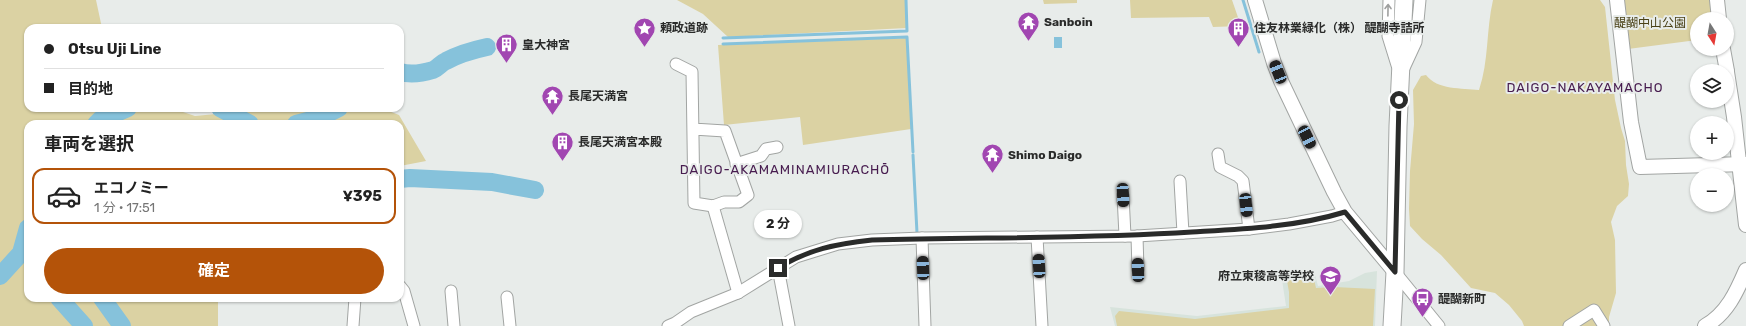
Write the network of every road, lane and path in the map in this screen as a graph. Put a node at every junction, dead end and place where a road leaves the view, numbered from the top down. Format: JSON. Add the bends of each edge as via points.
{"nodes":[{"id":1,"x":1255,"y":0,"type":"edge"},
{"id":2,"x":1388,"y":0,"type":"edge"},
{"id":3,"x":1404,"y":0,"type":"edge"},
{"id":4,"x":1420,"y":0,"type":"edge"},
{"id":5,"x":1617,"y":0,"type":"edge"},
{"id":6,"x":1717,"y":0,"type":"edge"},
{"id":7,"x":1718,"y":12,"type":"edge"},
{"id":8,"x":676,"y":64,"type":"dead end"},
{"id":9,"x":1401,"y":75,"type":"junction"},
{"id":10,"x":1733,"y":108,"type":"edge"},
{"id":11,"x":693,"y":129,"type":"junction"},
{"id":12,"x":777,"y":147,"type":"dead end"},
{"id":13,"x":1218,"y":154,"type":"dead end"},
{"id":14,"x":736,"y":164,"type":"junction"},
{"id":15,"x":1743,"y":164,"type":"edge"},
{"id":16,"x":1180,"y":181,"type":"dead end"},
{"id":17,"x":1123,"y":195,"type":"dead end"},
{"id":18,"x":713,"y":206,"type":"junction"},
{"id":19,"x":1345,"y":212,"type":"junction"},
{"id":20,"x":1746,"y":225,"type":"edge"},
{"id":21,"x":1249,"y":228,"type":"junction"},
{"id":22,"x":1183,"y":233,"type":"junction"},
{"id":23,"x":1125,"y":236,"type":"junction"},
{"id":24,"x":1137,"y":236,"type":"junction"},
{"id":25,"x":1037,"y":237,"type":"junction"},
{"id":26,"x":922,"y":238,"type":"junction"},
{"id":27,"x":778,"y":268,"type":"junction"},
{"id":28,"x":1138,"y":270,"type":"dead end"},
{"id":29,"x":1746,"y":270,"type":"edge"},
{"id":30,"x":1395,"y":272,"type":"junction"},
{"id":31,"x":404,"y":291,"type":"edge"},
{"id":32,"x":451,"y":291,"type":"dead end"},
{"id":33,"x":738,"y":293,"type":"junction"},
{"id":34,"x":507,"y":296,"type":"dead end"},
{"id":35,"x":355,"y":302,"type":"edge"},
{"id":36,"x":1710,"y":325,"type":"edge"},
{"id":37,"x":353,"y":326,"type":"edge"},
{"id":38,"x":414,"y":326,"type":"edge"},
{"id":39,"x":454,"y":326,"type":"edge"},
{"id":40,"x":510,"y":326,"type":"edge"},
{"id":41,"x":668,"y":326,"type":"edge"},
{"id":42,"x":789,"y":326,"type":"edge"},
{"id":43,"x":925,"y":326,"type":"edge"},
{"id":44,"x":1042,"y":326,"type":"edge"},
{"id":45,"x":1392,"y":326,"type":"edge"},
{"id":46,"x":1439,"y":326,"type":"edge"},
{"id":47,"x":1569,"y":326,"type":"edge"},
{"id":48,"x":1604,"y":326,"type":"edge"}],
"edges":[{"from":1,"to":19,"type":"street","via":[[1281,81]]},
{"from":9,"to":2,"type":"street","one_way":true,"via":[[1388,36]]},
{"from":3,"to":9,"type":"main road"},
{"from":4,"to":9,"type":"street","via":[[1416,42]]},
{"from":5,"to":15,"type":"street","via":[[1631,122],[1640,167]]},
{"from":6,"to":7,"type":"street"},
{"from":8,"to":11,"type":"street","via":[[692,72]]},
{"from":9,"to":30,"type":"main road"},
{"from":10,"to":15,"type":"street"},
{"from":11,"to":14,"type":"street","via":[[725,131]]},
{"from":11,"to":18,"type":"street","via":[[694,203]]},
{"from":12,"to":14,"type":"street","via":[[766,149],[761,156]]},
{"from":13,"to":21,"type":"street","via":[[1220,167],[1243,181]]},
{"from":14,"to":18,"type":"street","via":[[748,195],[740,202],[724,202]]},
{"from":15,"to":20,"type":"street"},
{"from":16,"to":22,"type":"street"},
{"from":17,"to":23,"type":"street"},
{"from":18,"to":33,"type":"street"},
{"from":19,"to":21,"type":"street","via":[[1288,224]]},
{"from":19,"to":30,"type":"street"},
{"from":21,"to":22,"type":"street"},
{"from":22,"to":24,"type":"street"},
{"from":23,"to":24,"type":"street"},
{"from":23,"to":25,"type":"street"},
{"from":24,"to":28,"type":"street"},
{"from":25,"to":26,"type":"street"},
{"from":25,"to":44,"type":"street"},
{"from":26,"to":27,"type":"street","via":[[838,244],[808,252]]},
{"from":26,"to":43,"type":"street"},
{"from":27,"to":33,"type":"street"},
{"from":27,"to":42,"type":"street"},
{"from":29,"to":36,"type":"street","via":[[1737,293]]},
{"from":30,"to":45,"type":"main road"},
{"from":30,"to":46,"type":"street"},
{"from":31,"to":38,"type":"street"},
{"from":32,"to":39,"type":"street"},
{"from":33,"to":41,"type":"street","via":[[691,312]]},
{"from":34,"to":40,"type":"street"},
{"from":35,"to":37,"type":"street"},
{"from":47,"to":48,"type":"street","via":[[1594,310]]}]}
